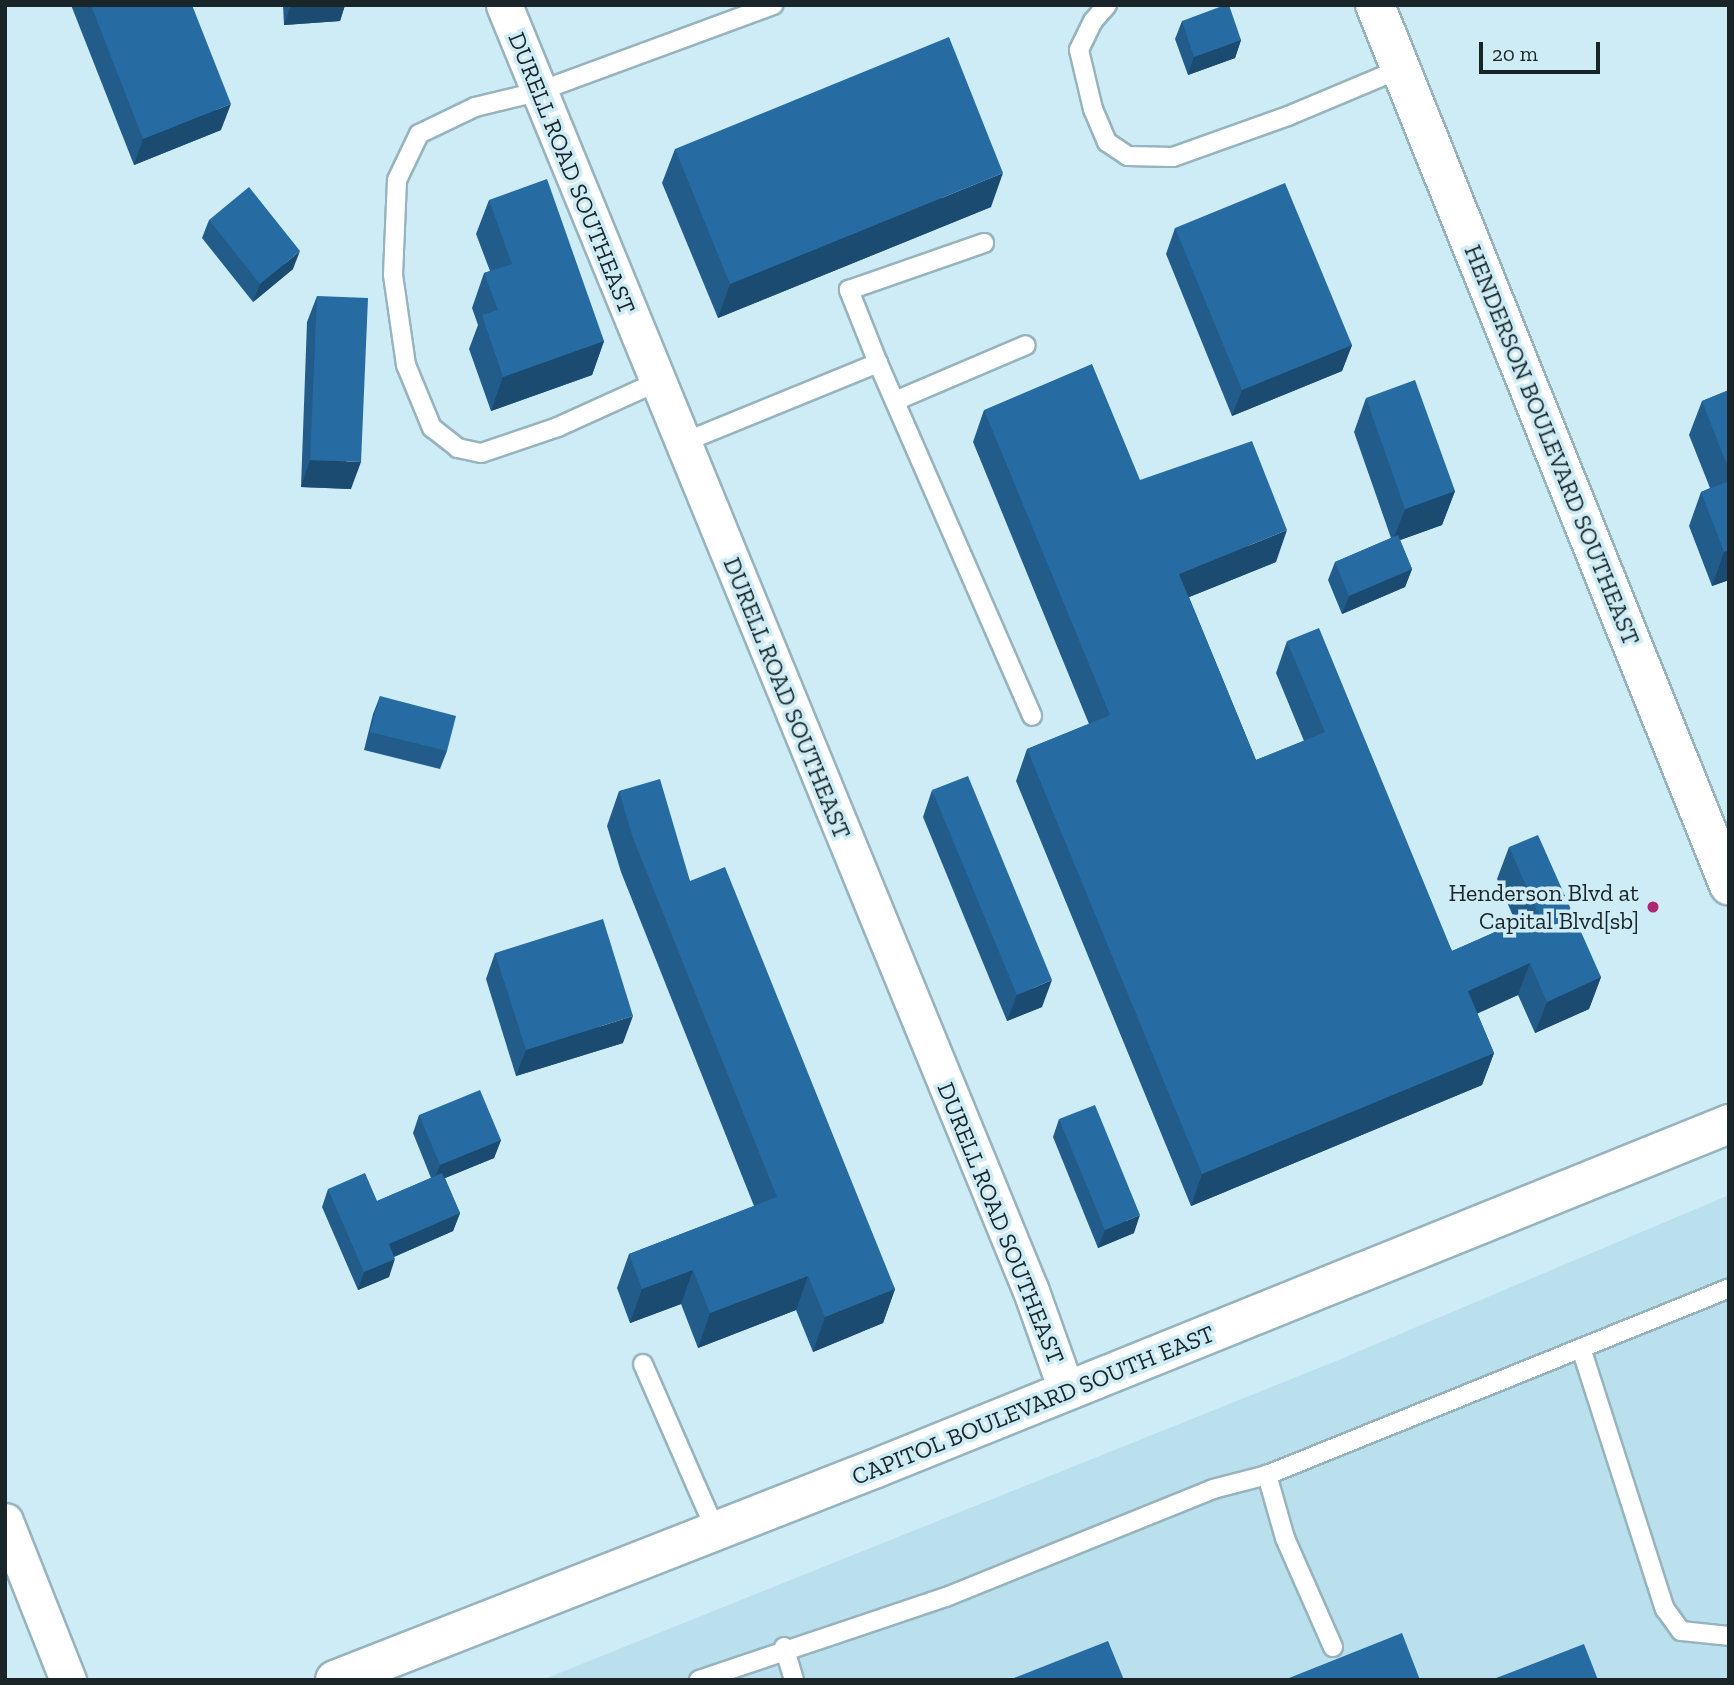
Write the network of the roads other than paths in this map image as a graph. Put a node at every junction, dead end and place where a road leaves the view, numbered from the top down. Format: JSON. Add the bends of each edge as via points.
{"nodes":[{"id":1,"x":504,"y":5,"type":"edge"},
{"id":2,"x":773,"y":5,"type":"edge"},
{"id":3,"x":1107,"y":5,"type":"edge"},
{"id":4,"x":1375,"y":5,"type":"edge"},
{"id":5,"x":1402,"y":68,"type":"junction"},
{"id":6,"x":537,"y":92,"type":"junction"},
{"id":7,"x":984,"y":243,"type":"dead end"},
{"id":8,"x":1026,"y":345,"type":"dead end"},
{"id":9,"x":878,"y":363,"type":"junction"},
{"id":10,"x":657,"y":382,"type":"junction"},
{"id":11,"x":895,"y":401,"type":"junction"},
{"id":12,"x":682,"y":443,"type":"junction"},
{"id":13,"x":1032,"y":716,"type":"dead end"},
{"id":14,"x":1729,"y":885,"type":"edge"},
{"id":15,"x":1729,"y":1124,"type":"edge"},
{"id":16,"x":1729,"y":1288,"type":"edge"},
{"id":17,"x":1581,"y":1348,"type":"junction"},
{"id":18,"x":643,"y":1364,"type":"dead end"},
{"id":19,"x":1067,"y":1392,"type":"junction"},
{"id":20,"x":1267,"y":1475,"type":"junction"},
{"id":21,"x":5,"y":1521,"type":"edge"},
{"id":22,"x":716,"y":1531,"type":"junction"},
{"id":23,"x":1729,"y":1636,"type":"edge"},
{"id":24,"x":784,"y":1647,"type":"junction"},
{"id":25,"x":1334,"y":1647,"type":"dead end"},
{"id":26,"x":68,"y":1680,"type":"edge"},
{"id":27,"x":335,"y":1680,"type":"edge"},
{"id":28,"x":699,"y":1680,"type":"edge"},
{"id":29,"x":794,"y":1680,"type":"edge"}],
"edges":[{"from":1,"to":6,"type":"street","name":"DURELL ROAD SOUTHEAST"},
{"from":2,"to":6,"type":"lane"},
{"from":3,"to":5,"type":"lane","via":[[1079,50],[1093,109],[1107,142],[1128,156],[1173,157]]},
{"from":4,"to":5,"type":"main road","name":"HENDERSON BOULEVARD SOUTHEAST"},
{"from":5,"to":14,"type":"main road","name":"HENDERSON BOULEVARD SOUTHEAST"},
{"from":6,"to":10,"type":"street","name":"DURELL ROAD SOUTHEAST"},
{"from":6,"to":10,"type":"lane","via":[[475,107],[419,134],[397,180],[393,275],[406,365],[432,428],[458,448],[481,453],[558,426]]},
{"from":7,"to":9,"type":"lane","via":[[849,290]]},
{"from":8,"to":11,"type":"lane"},
{"from":9,"to":11,"type":"lane"},
{"from":9,"to":12,"type":"lane"},
{"from":10,"to":12,"type":"street","name":"DURELL ROAD SOUTHEAST"},
{"from":11,"to":13,"type":"lane"},
{"from":12,"to":19,"type":"street","name":"DURELL ROAD SOUTHEAST","via":[[1031,1291]]},
{"from":15,"to":19,"type":"main road","name":"CAPITOL BOULEVARD SOUTH EAST"},
{"from":16,"to":17,"type":"lane"},
{"from":17,"to":20,"type":"lane"},
{"from":17,"to":23,"type":"lane","via":[[1665,1609],[1681,1632]]},
{"from":18,"to":22,"type":"lane"},
{"from":19,"to":22,"type":"main road","name":"CAPITOL BOULEVARD SOUTH EAST"},
{"from":20,"to":24,"type":"lane","via":[[1213,1489],[946,1597]]},
{"from":20,"to":25,"type":"lane","via":[[1285,1538]]},
{"from":21,"to":26,"type":"street"},
{"from":22,"to":27,"type":"main road","name":"CAPITOL BOULEVARD SOUTH EAST"},
{"from":24,"to":28,"type":"lane"},
{"from":24,"to":29,"type":"lane"}]}
